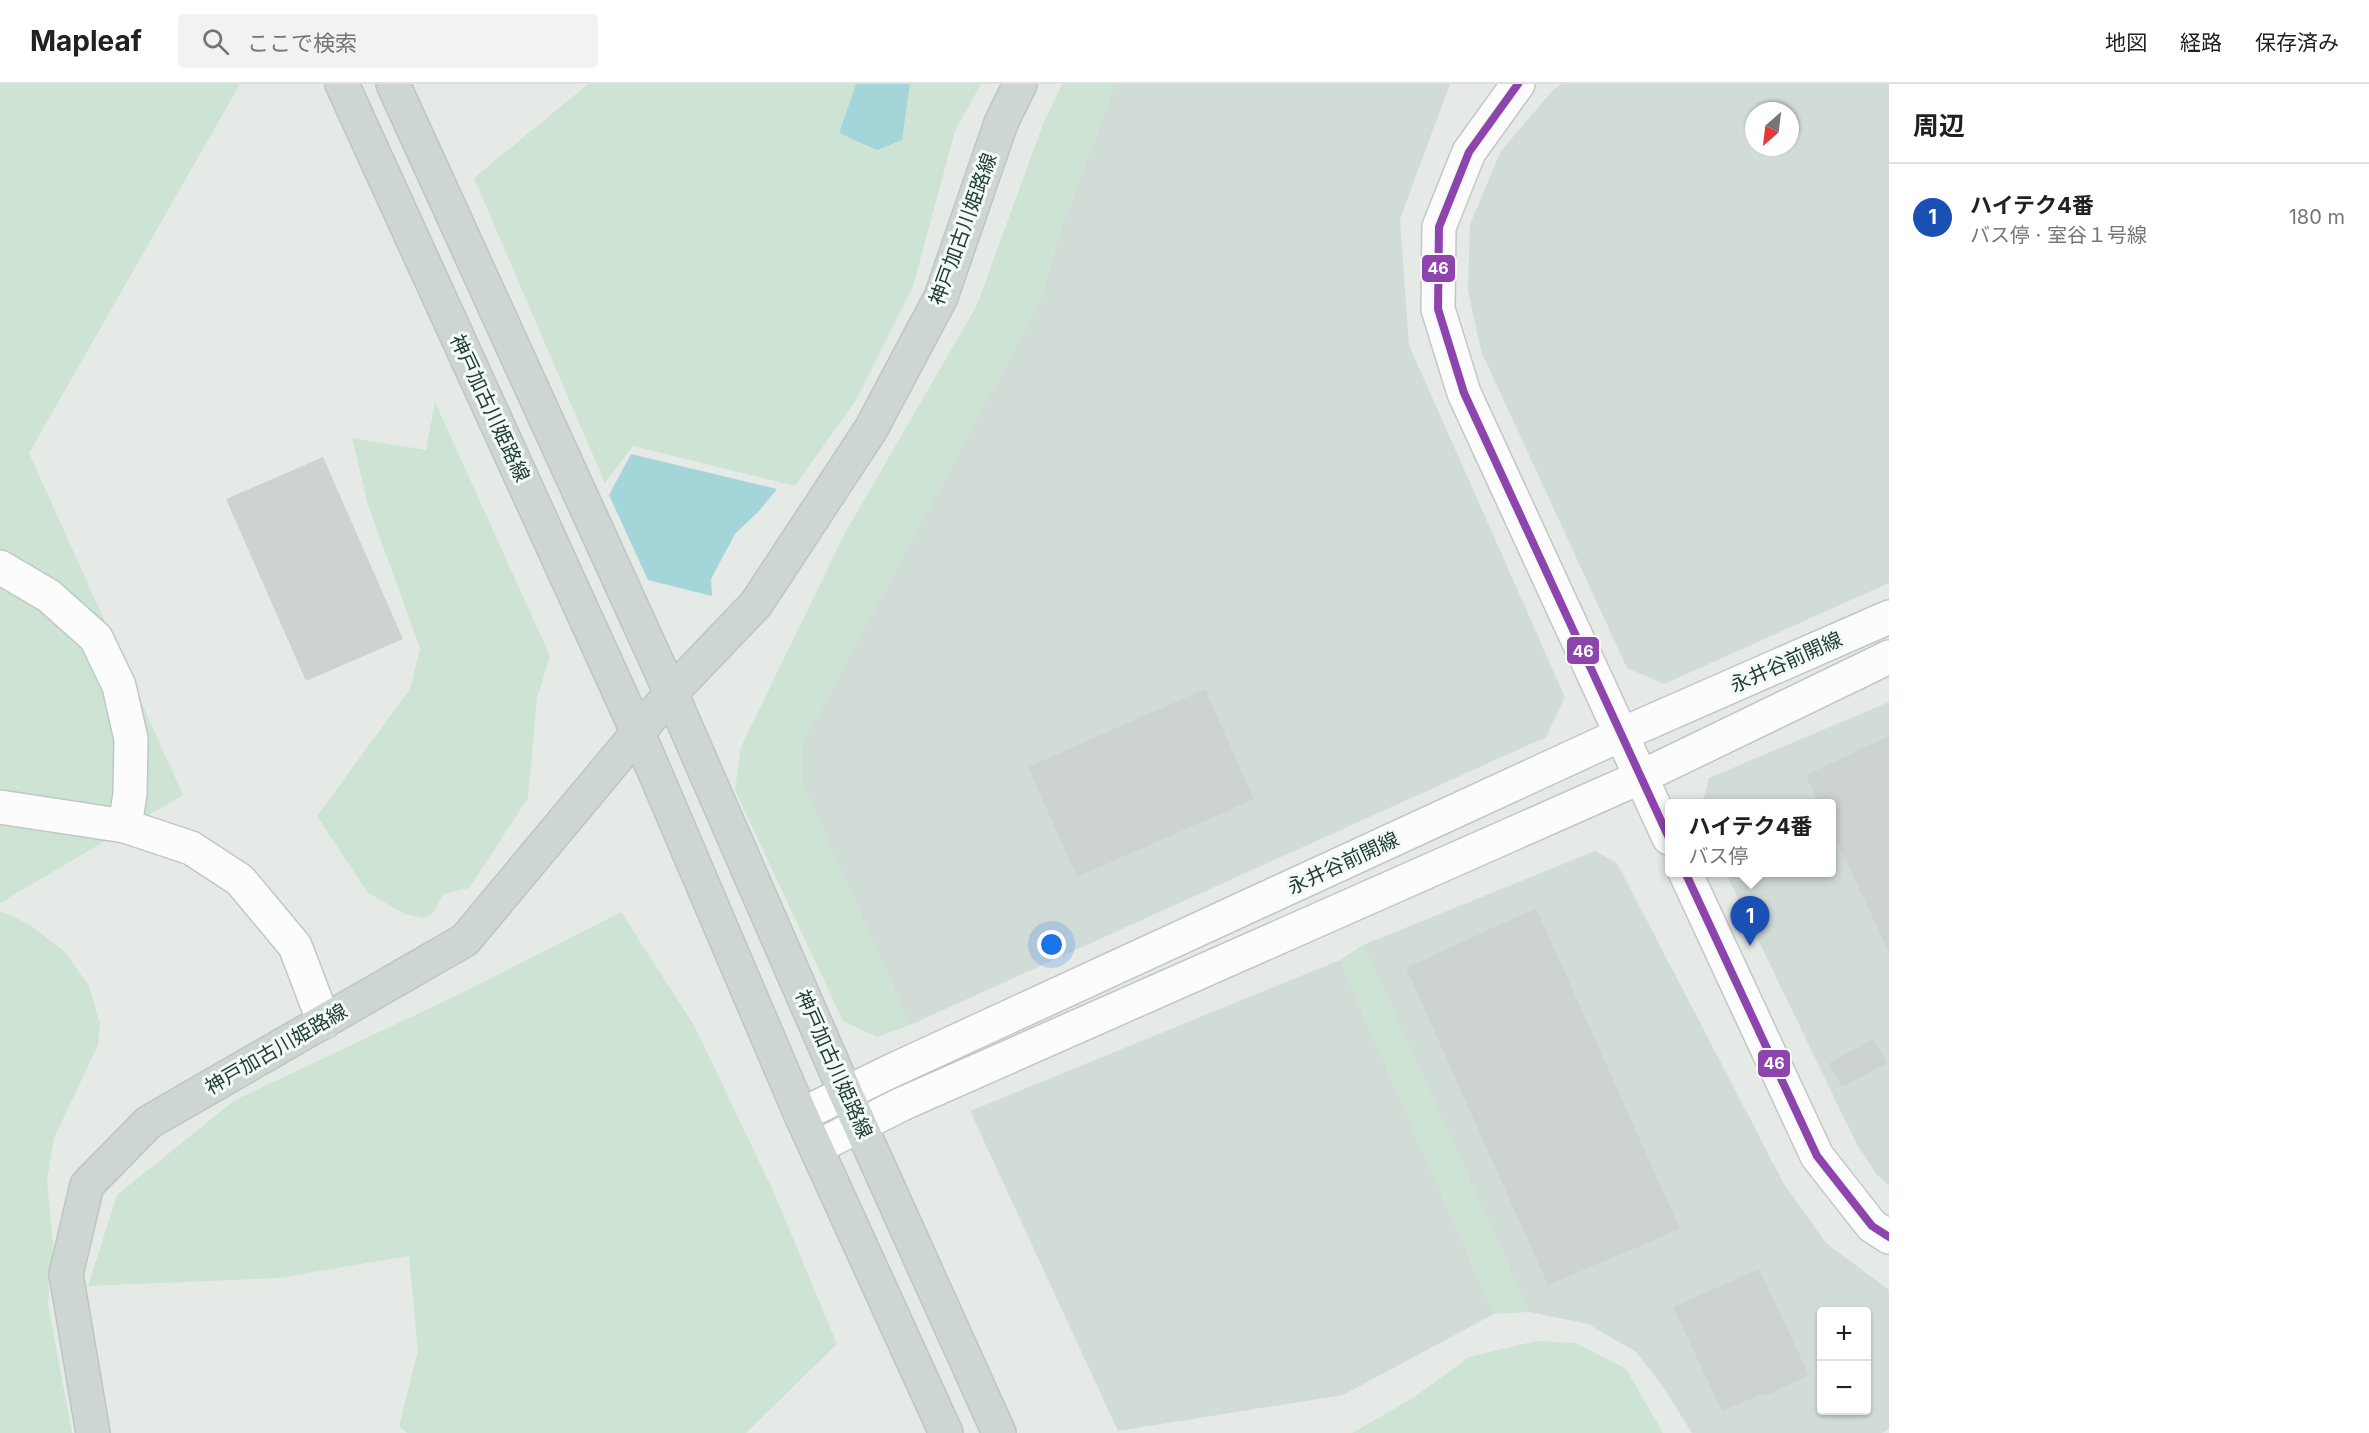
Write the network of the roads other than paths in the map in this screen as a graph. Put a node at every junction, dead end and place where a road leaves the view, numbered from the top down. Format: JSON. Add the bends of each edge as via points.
{"nodes":[{"id":1,"x":342,"y":84,"type":"edge"},
{"id":2,"x":393,"y":84,"type":"edge"},
{"id":3,"x":1020,"y":84,"type":"edge"},
{"id":4,"x":1518,"y":84,"type":"edge"},
{"id":5,"x":0,"y":567,"type":"edge"},
{"id":6,"x":1889,"y":617,"type":"edge"},
{"id":7,"x":1889,"y":657,"type":"edge"},
{"id":8,"x":671,"y":693,"type":"junction"},
{"id":9,"x":638,"y":733,"type":"junction"},
{"id":10,"x":1620,"y":735,"type":"junction"},
{"id":11,"x":1641,"y":777,"type":"junction"},
{"id":12,"x":0,"y":807,"type":"edge"},
{"id":13,"x":125,"y":826,"type":"junction"},
{"id":14,"x":1665,"y":829,"type":"edge"},
{"id":15,"x":1687,"y":877,"type":"edge"},
{"id":16,"x":324,"y":1022,"type":"junction"},
{"id":17,"x":846,"y":1094,"type":"junction"},
{"id":18,"x":801,"y":1115,"type":"junction"},
{"id":19,"x":861,"y":1126,"type":"junction"},
{"id":20,"x":817,"y":1147,"type":"junction"},
{"id":21,"x":1889,"y":1237,"type":"edge"},
{"id":22,"x":93,"y":1433,"type":"edge"},
{"id":23,"x":946,"y":1433,"type":"edge"},
{"id":24,"x":999,"y":1433,"type":"edge"}],
"edges":[{"from":1,"to":9,"type":"main road","name":"神戸加古川姫路線"},
{"from":2,"to":8,"type":"main road","name":"神戸加古川姫路線"},
{"from":3,"to":8,"type":"main road","name":"神戸加古川姫路線","via":[[1001,123],[941,297],[871,429],[756,604]]},
{"from":4,"to":10,"type":"street","via":[[1469,152],[1439,227],[1438,309],[1464,393]]},
{"from":5,"to":13,"type":"street","via":[[49,596],[96,638],[118,686],[131,739]]},
{"from":6,"to":10,"type":"street","name":"永井谷前開線"},
{"from":7,"to":11,"type":"street","name":"永井谷前開線"},
{"from":8,"to":9,"type":"main road","name":"神戸加古川姫路線"},
{"from":8,"to":17,"type":"main road","name":"神戸加古川姫路線"},
{"from":9,"to":16,"type":"main road","name":"神戸加古川姫路線","via":[[465,940]]},
{"from":9,"to":18,"type":"main road","name":"神戸加古川姫路線"},
{"from":10,"to":11,"type":"street"},
{"from":10,"to":17,"type":"street","name":"永井谷前開線"},
{"from":11,"to":14,"type":"street"},
{"from":11,"to":19,"type":"street","name":"永井谷前開線"},
{"from":12,"to":13,"type":"street"},
{"from":13,"to":16,"type":"street","via":[[191,848],[240,880],[295,946]]},
{"from":15,"to":21,"type":"street","via":[[1817,1156],[1872,1226]]},
{"from":16,"to":22,"type":"main road","name":"神戸加古川姫路線","via":[[148,1122],[87,1185],[66,1274]]},
{"from":17,"to":18,"type":"street","name":"永井谷前開線"},
{"from":17,"to":19,"type":"main road","name":"神戸加古川姫路線"},
{"from":18,"to":20,"type":"main road","name":"神戸加古川姫路線"},
{"from":19,"to":20,"type":"street","name":"永井谷前開線"},
{"from":19,"to":24,"type":"main road","name":"神戸加古川姫路線"},
{"from":20,"to":23,"type":"main road","name":"神戸加古川姫路線"}]}
